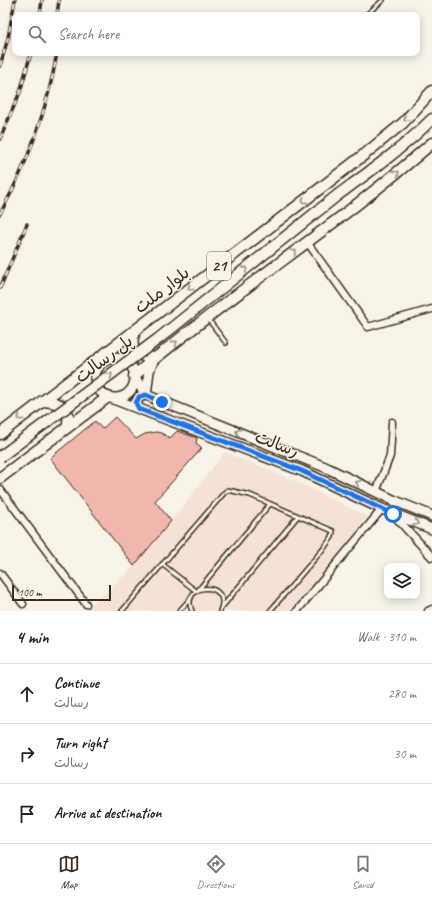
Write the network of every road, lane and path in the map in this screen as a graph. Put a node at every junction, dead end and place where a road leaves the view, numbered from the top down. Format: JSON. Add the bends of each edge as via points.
{"nodes":[{"id":1,"x":383,"y":0,"type":"edge"},
{"id":2,"x":369,"y":12,"type":"edge"},
{"id":3,"x":432,"y":91,"type":"edge"},
{"id":4,"x":432,"y":119,"type":"edge"},
{"id":5,"x":432,"y":143,"type":"edge"},
{"id":6,"x":307,"y":242,"type":"junction"},
{"id":7,"x":432,"y":309,"type":"edge"},
{"id":8,"x":207,"y":317,"type":"junction"},
{"id":9,"x":135,"y":331,"type":"junction"},
{"id":10,"x":226,"y":343,"type":"dead end"},
{"id":11,"x":110,"y":349,"type":"junction"},
{"id":12,"x":117,"y":358,"type":"junction"},
{"id":13,"x":155,"y":358,"type":"junction"},
{"id":14,"x":84,"y":369,"type":"junction"},
{"id":15,"x":94,"y":376,"type":"junction"},
{"id":16,"x":134,"y":376,"type":"junction"},
{"id":17,"x":146,"y":395,"type":"junction"},
{"id":18,"x":108,"y":397,"type":"junction"},
{"id":19,"x":42,"y":401,"type":"junction"},
{"id":20,"x":139,"y":409,"type":"junction"},
{"id":21,"x":392,"y":422,"type":"dead end"},
{"id":22,"x":67,"y":426,"type":"junction"},
{"id":23,"x":0,"y":434,"type":"edge"},
{"id":24,"x":0,"y":457,"type":"edge"},
{"id":25,"x":0,"y":478,"type":"edge"},
{"id":26,"x":0,"y":489,"type":"edge"},
{"id":27,"x":376,"y":492,"type":"junction"},
{"id":28,"x":270,"y":504,"type":"junction"},
{"id":29,"x":382,"y":509,"type":"junction"},
{"id":30,"x":393,"y":514,"type":"junction"},
{"id":31,"x":298,"y":516,"type":"junction"},
{"id":32,"x":432,"y":516,"type":"edge"},
{"id":33,"x":432,"y":529,"type":"edge"},
{"id":34,"x":432,"y":557,"type":"edge"},
{"id":35,"x":162,"y":564,"type":"junction"},
{"id":36,"x":0,"y":573,"type":"edge"},
{"id":37,"x":197,"y":590,"type":"junction"},
{"id":38,"x":191,"y":598,"type":"junction"},
{"id":39,"x":23,"y":604,"type":"dead end"},
{"id":40,"x":86,"y":604,"type":"dead end"},
{"id":41,"x":222,"y":607,"type":"junction"},
{"id":42,"x":432,"y":609,"type":"edge"},
{"id":43,"x":122,"y":611,"type":"edge"},
{"id":44,"x":179,"y":611,"type":"edge"},
{"id":45,"x":192,"y":611,"type":"edge"},
{"id":46,"x":220,"y":611,"type":"edge"},
{"id":47,"x":270,"y":611,"type":"edge"},
{"id":48,"x":297,"y":611,"type":"edge"},
{"id":49,"x":428,"y":611,"type":"edge"}],
"edges":[{"from":1,"to":2,"type":"lane"},
{"from":3,"to":9,"type":"highway","name":"بلوار ملت","number":"21","one_way":true,"via":[[403,123],[365,154]]},
{"from":24,"to":4,"type":"highway","name":"پل رسالت","number":"21","one_way":true,"bridge":true,"via":[[158,339],[339,194],[411,140]]},
{"from":6,"to":5,"type":"highway","one_way":true,"via":[[404,168]]},
{"from":6,"to":7,"type":"street","via":[[368,327]]},
{"from":8,"to":6,"type":"highway","one_way":true},
{"from":8,"to":10,"type":"lane"},
{"from":13,"to":8,"type":"highway","one_way":true},
{"from":9,"to":11,"type":"highway","name":"بلوار ملت","number":"21"},
{"from":9,"to":13,"type":"highway","via":[[132,344],[136,353]]},
{"from":11,"to":12,"type":"main road"},
{"from":11,"to":14,"type":"highway","name":"بلوار ملت","number":"21"},
{"from":12,"to":15,"type":"main road","via":[[106,359],[98,366]]},
{"from":12,"to":16,"type":"main road","via":[[127,362]]},
{"from":13,"to":16,"type":"highway"},
{"from":13,"to":17,"type":"main road","via":[[149,371]]},
{"from":14,"to":15,"type":"main road"},
{"from":14,"to":19,"type":"highway","name":"بلوار ملت","number":"21"},
{"from":15,"to":18,"type":"main road","via":[[96,386]]},
{"from":16,"to":17,"type":"main road"},
{"from":16,"to":18,"type":"main road","via":[[131,390],[123,396]]},
{"from":17,"to":20,"type":"main road","via":[[139,397],[136,403]]},
{"from":27,"to":17,"type":"main road","name":"رسالت","one_way":true,"via":[[325,467]]},
{"from":18,"to":20,"type":"main road","name":"رسالت"},
{"from":18,"to":22,"type":"highway"},
{"from":19,"to":22,"type":"highway","via":[[63,406],[68,413]]},
{"from":19,"to":23,"type":"highway","name":"بلوار ملت","number":"21","one_way":true},
{"from":20,"to":29,"type":"main road","name":"رسالت","via":[[302,471]]},
{"from":21,"to":27,"type":"street","via":[[390,456]]},
{"from":22,"to":25,"type":"highway"},
{"from":26,"to":40,"type":"street"},
{"from":27,"to":32,"type":"main road","name":"رسالت"},
{"from":28,"to":31,"type":"lane"},
{"from":28,"to":35,"type":"lane","via":[[250,495],[228,490]]},
{"from":28,"to":37,"type":"lane"},
{"from":29,"to":30,"type":"main road","name":"رسالت"},
{"from":29,"to":48,"type":"street"},
{"from":30,"to":33,"type":"main road","name":"رسالت","one_way":true},
{"from":30,"to":34,"type":"street"},
{"from":31,"to":41,"type":"lane"},
{"from":31,"to":47,"type":"lane","via":[[332,531],[332,537]]},
{"from":35,"to":37,"type":"lane"},
{"from":35,"to":43,"type":"lane"},
{"from":36,"to":39,"type":"street"},
{"from":37,"to":38,"type":"lane"},
{"from":37,"to":41,"type":"lane","via":[[214,589],[220,597]]},
{"from":38,"to":44,"type":"lane"},
{"from":38,"to":45,"type":"lane"},
{"from":41,"to":46,"type":"lane"},
{"from":42,"to":49,"type":"street"}]}
